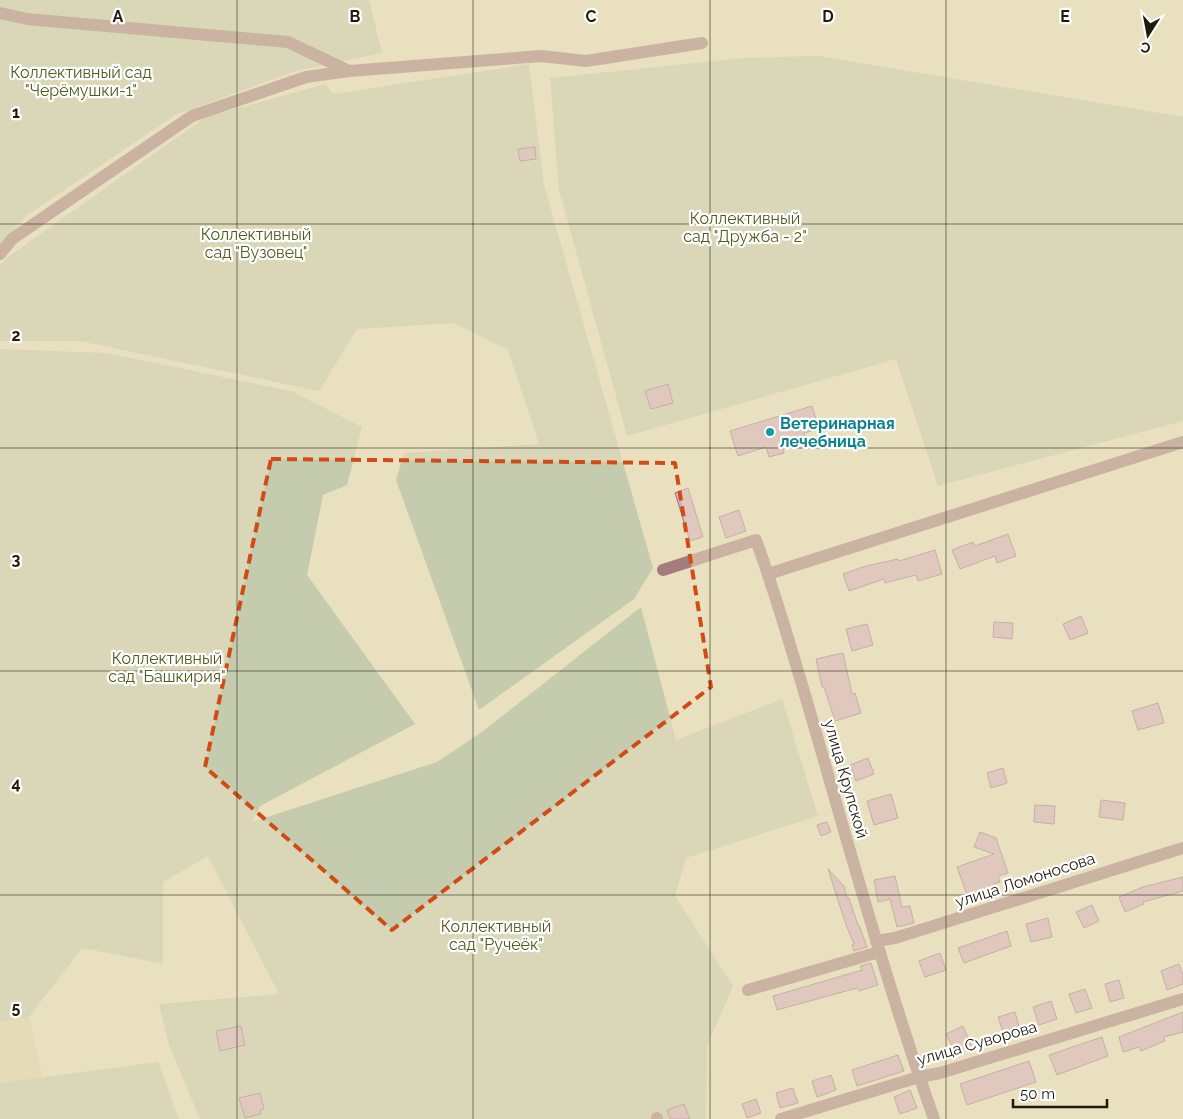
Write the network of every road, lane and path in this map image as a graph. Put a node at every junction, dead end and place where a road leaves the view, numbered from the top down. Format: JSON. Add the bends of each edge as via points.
{"nodes":[{"id":1,"x":0,"y":13,"type":"edge"},
{"id":2,"x":702,"y":43,"type":"dead end"},
{"id":3,"x":349,"y":72,"type":"junction"},
{"id":4,"x":0,"y":254,"type":"edge"},
{"id":5,"x":1183,"y":442,"type":"edge"},
{"id":6,"x":663,"y":570,"type":"dead end"},
{"id":7,"x":768,"y":574,"type":"junction"},
{"id":8,"x":1183,"y":848,"type":"edge"},
{"id":9,"x":877,"y":946,"type":"junction"},
{"id":10,"x":748,"y":990,"type":"dead end"},
{"id":11,"x":1183,"y":1000,"type":"edge"},
{"id":12,"x":919,"y":1076,"type":"junction"},
{"id":13,"x":806,"y":1116,"type":"edge"},
{"id":14,"x":781,"y":1119,"type":"edge"},
{"id":15,"x":934,"y":1119,"type":"edge"}],
"edges":[{"from":1,"to":3,"type":"street","via":[[27,19],[288,42]]},
{"from":2,"to":3,"type":"street","via":[[586,61],[541,56]]},
{"from":3,"to":4,"type":"street","via":[[306,76],[192,116],[12,239]]},
{"from":5,"to":7,"type":"street"},
{"from":6,"to":7,"type":"street","name":"улица Крупской","via":[[756,540]]},
{"from":7,"to":9,"type":"street","name":"улица Крупской"},
{"from":8,"to":9,"type":"street","name":"улица Ломоносова"},
{"from":9,"to":10,"type":"street","name":"улица Ломоносова"},
{"from":9,"to":12,"type":"street","name":"улица Крупской"},
{"from":11,"to":12,"type":"street","name":"улица Суворова"},
{"from":12,"to":13,"type":"street","name":"улица Суворова"},
{"from":12,"to":15,"type":"street","name":"улица Крупской"},
{"from":13,"to":14,"type":"street","name":"улица Суворова"}]}
